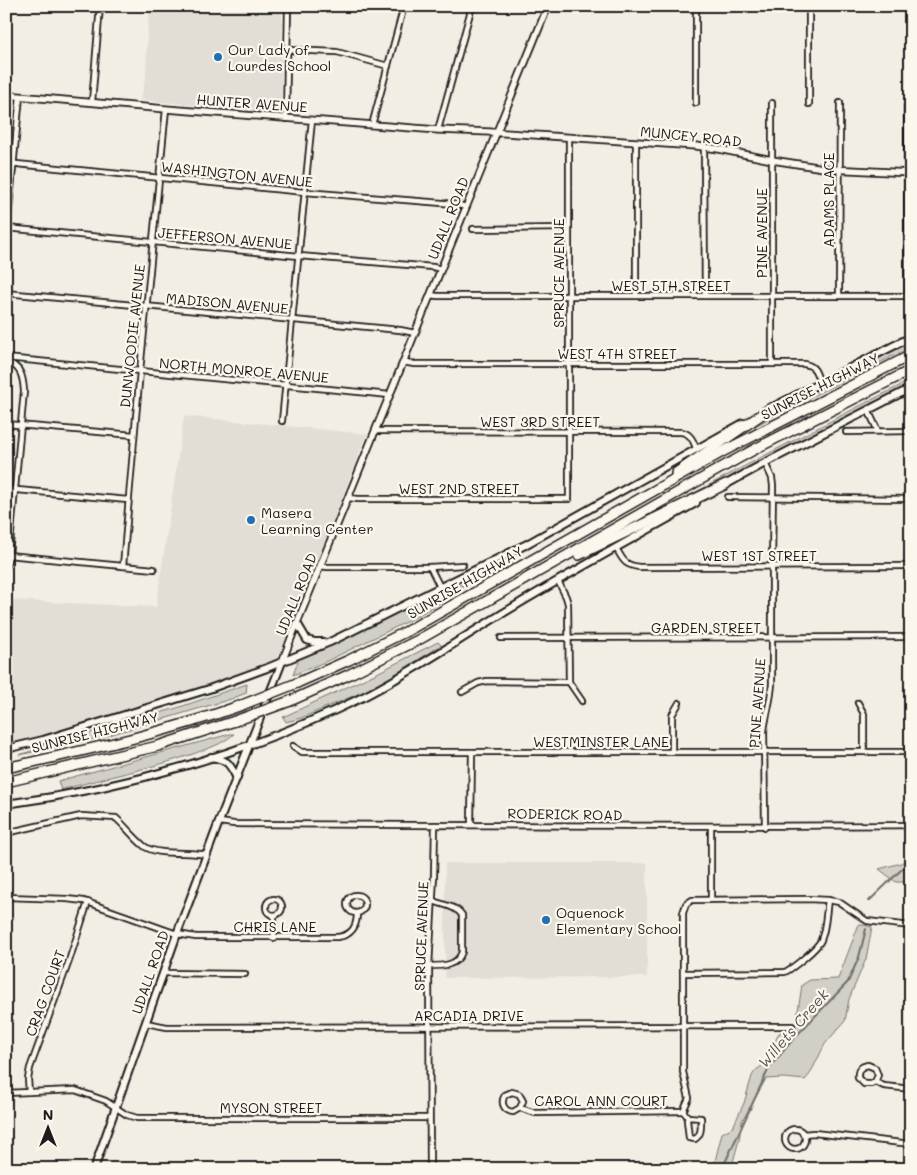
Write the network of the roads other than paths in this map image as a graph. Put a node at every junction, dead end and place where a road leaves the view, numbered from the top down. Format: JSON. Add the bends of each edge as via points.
{"nodes":[{"id":1,"x":100,"y":6,"type":"edge"},
{"id":2,"x":288,"y":6,"type":"edge"},
{"id":3,"x":404,"y":6,"type":"edge"},
{"id":4,"x":472,"y":6,"type":"edge"},
{"id":5,"x":548,"y":6,"type":"edge"},
{"id":6,"x":696,"y":6,"type":"edge"},
{"id":7,"x":809,"y":6,"type":"edge"},
{"id":8,"x":287,"y":50,"type":"junction"},
{"id":9,"x":388,"y":66,"type":"junction"},
{"id":10,"x":6,"y":95,"type":"edge"},
{"id":11,"x":20,"y":96,"type":"junction"},
{"id":12,"x":911,"y":101,"type":"edge"},
{"id":13,"x":92,"y":102,"type":"junction"},
{"id":14,"x":696,"y":103,"type":"dead end"},
{"id":15,"x":772,"y":103,"type":"dead end"},
{"id":16,"x":840,"y":103,"type":"dead end"},
{"id":17,"x":809,"y":104,"type":"dead end"},
{"id":18,"x":166,"y":110,"type":"junction"},
{"id":19,"x":286,"y":119,"type":"junction"},
{"id":20,"x":312,"y":120,"type":"junction"},
{"id":21,"x":372,"y":125,"type":"junction"},
{"id":22,"x":438,"y":130,"type":"junction"},
{"id":23,"x":497,"y":132,"type":"junction"},
{"id":24,"x":568,"y":138,"type":"junction"},
{"id":25,"x":636,"y":142,"type":"junction"},
{"id":26,"x":704,"y":147,"type":"junction"},
{"id":27,"x":772,"y":160,"type":"junction"},
{"id":28,"x":6,"y":163,"type":"edge"},
{"id":29,"x":14,"y":164,"type":"junction"},
{"id":30,"x":840,"y":170,"type":"junction"},
{"id":31,"x":909,"y":173,"type":"edge"},
{"id":32,"x":159,"y":177,"type":"junction"},
{"id":33,"x":305,"y":192,"type":"junction"},
{"id":34,"x":466,"y":207,"type":"junction"},
{"id":35,"x":7,"y":228,"type":"edge"},
{"id":36,"x":569,"y":228,"type":"junction"},
{"id":37,"x":473,"y":229,"type":"dead end"},
{"id":38,"x":6,"y":240,"type":"edge"},
{"id":39,"x":153,"y":242,"type":"junction"},
{"id":40,"x":299,"y":256,"type":"junction"},
{"id":41,"x":441,"y":269,"type":"junction"},
{"id":42,"x":6,"y":293,"type":"edge"},
{"id":43,"x":431,"y":295,"type":"junction"},
{"id":44,"x":569,"y":296,"type":"junction"},
{"id":45,"x":636,"y":296,"type":"junction"},
{"id":46,"x":705,"y":296,"type":"junction"},
{"id":47,"x":772,"y":296,"type":"junction"},
{"id":48,"x":840,"y":296,"type":"junction"},
{"id":49,"x":910,"y":296,"type":"edge"},
{"id":50,"x":146,"y":306,"type":"junction"},
{"id":51,"x":292,"y":320,"type":"junction"},
{"id":52,"x":415,"y":333,"type":"junction"},
{"id":53,"x":911,"y":337,"type":"edge"},
{"id":54,"x":911,"y":355,"type":"edge"},
{"id":55,"x":6,"y":360,"type":"edge"},
{"id":56,"x":404,"y":362,"type":"junction"},
{"id":57,"x":569,"y":364,"type":"junction"},
{"id":58,"x":772,"y":364,"type":"junction"},
{"id":59,"x":911,"y":370,"type":"edge"},
{"id":60,"x":140,"y":371,"type":"junction"},
{"id":61,"x":820,"y":383,"type":"junction"},
{"id":62,"x":286,"y":385,"type":"junction"},
{"id":63,"x":911,"y":388,"type":"edge"},
{"id":64,"x":390,"y":395,"type":"junction"},
{"id":65,"x":771,"y":408,"type":"junction"},
{"id":66,"x":868,"y":410,"type":"junction"},
{"id":67,"x":282,"y":421,"type":"dead end"},
{"id":68,"x":6,"y":424,"type":"edge"},
{"id":69,"x":21,"y":425,"type":"junction"},
{"id":70,"x":375,"y":431,"type":"junction"},
{"id":71,"x":911,"y":431,"type":"edge"},
{"id":72,"x":569,"y":432,"type":"junction"},
{"id":73,"x":846,"y":432,"type":"dead end"},
{"id":74,"x":878,"y":432,"type":"junction"},
{"id":75,"x":134,"y":436,"type":"junction"},
{"id":76,"x":696,"y":448,"type":"junction"},
{"id":77,"x":765,"y":463,"type":"junction"},
{"id":78,"x":726,"y":484,"type":"junction"},
{"id":79,"x":6,"y":489,"type":"edge"},
{"id":80,"x":14,"y":489,"type":"junction"},
{"id":81,"x":648,"y":494,"type":"junction"},
{"id":82,"x":728,"y":497,"type":"dead end"},
{"id":83,"x":348,"y":498,"type":"junction"},
{"id":84,"x":773,"y":498,"type":"junction"},
{"id":85,"x":569,"y":499,"type":"joint"},
{"id":86,"x":911,"y":499,"type":"edge"},
{"id":87,"x":128,"y":500,"type":"junction"},
{"id":88,"x":616,"y":548,"type":"junction"},
{"id":89,"x":8,"y":555,"type":"edge"},
{"id":90,"x":463,"y":565,"type":"dead end"},
{"id":91,"x":123,"y":566,"type":"junction"},
{"id":92,"x":320,"y":566,"type":"junction"},
{"id":93,"x":772,"y":566,"type":"junction"},
{"id":94,"x":911,"y":566,"type":"edge"},
{"id":95,"x":430,"y":567,"type":"junction"},
{"id":96,"x":6,"y":568,"type":"edge"},
{"id":97,"x":154,"y":569,"type":"dead end"},
{"id":98,"x":544,"y":569,"type":"junction"},
{"id":99,"x":558,"y":581,"type":"junction"},
{"id":100,"x":440,"y":587,"type":"junction"},
{"id":101,"x":296,"y":623,"type":"junction"},
{"id":102,"x":911,"y":637,"type":"edge"},
{"id":103,"x":502,"y":638,"type":"dead end"},
{"id":104,"x":568,"y":638,"type":"junction"},
{"id":105,"x":772,"y":638,"type":"junction"},
{"id":106,"x":330,"y":642,"type":"junction"},
{"id":107,"x":282,"y":662,"type":"junction"},
{"id":108,"x":570,"y":682,"type":"junction"},
{"id":109,"x":462,"y":692,"type":"dead end"},
{"id":110,"x":582,"y":701,"type":"dead end"},
{"id":111,"x":679,"y":703,"type":"dead end"},
{"id":112,"x":858,"y":703,"type":"dead end"},
{"id":113,"x":250,"y":744,"type":"junction"},
{"id":114,"x":293,"y":746,"type":"dead end"},
{"id":115,"x":6,"y":749,"type":"edge"},
{"id":116,"x":472,"y":752,"type":"junction"},
{"id":117,"x":672,"y":752,"type":"junction"},
{"id":118,"x":764,"y":752,"type":"junction"},
{"id":119,"x":864,"y":752,"type":"junction"},
{"id":120,"x":911,"y":752,"type":"edge"},
{"id":121,"x":210,"y":757,"type":"junction"},
{"id":122,"x":6,"y":767,"type":"edge"},
{"id":123,"x":236,"y":778,"type":"junction"},
{"id":124,"x":6,"y":782,"type":"edge"},
{"id":125,"x":6,"y":804,"type":"edge"},
{"id":126,"x":219,"y":822,"type":"junction"},
{"id":127,"x":435,"y":825,"type":"junction"},
{"id":128,"x":471,"y":825,"type":"junction"},
{"id":129,"x":911,"y":825,"type":"edge"},
{"id":130,"x":711,"y":827,"type":"junction"},
{"id":131,"x":765,"y":827,"type":"junction"},
{"id":132,"x":6,"y":833,"type":"edge"},
{"id":133,"x":206,"y":855,"type":"junction"},
{"id":134,"x":6,"y":897,"type":"edge"},
{"id":135,"x":711,"y":899,"type":"junction"},
{"id":136,"x":828,"y":900,"type":"junction"},
{"id":137,"x":433,"y":901,"type":"junction"},
{"id":138,"x":88,"y":902,"type":"junction"},
{"id":139,"x":357,"y":913,"type":"junction"},
{"id":140,"x":274,"y":915,"type":"dead end"},
{"id":141,"x":911,"y":926,"type":"edge"},
{"id":142,"x":177,"y":934,"type":"junction"},
{"id":143,"x":274,"y":938,"type":"junction"},
{"id":144,"x":430,"y":966,"type":"junction"},
{"id":145,"x":163,"y":973,"type":"junction"},
{"id":146,"x":245,"y":974,"type":"dead end"},
{"id":147,"x":683,"y":974,"type":"junction"},
{"id":148,"x":146,"y":1023,"type":"junction"},
{"id":149,"x":430,"y":1026,"type":"junction"},
{"id":150,"x":792,"y":1026,"type":"dead end"},
{"id":151,"x":683,"y":1027,"type":"junction"},
{"id":152,"x":875,"y":1082,"type":"junction"},
{"id":153,"x":911,"y":1089,"type":"edge"},
{"id":154,"x":29,"y":1092,"type":"junction"},
{"id":155,"x":6,"y":1093,"type":"edge"},
{"id":156,"x":116,"y":1108,"type":"junction"},
{"id":157,"x":520,"y":1108,"type":"junction"},
{"id":158,"x":683,"y":1111,"type":"junction"},
{"id":159,"x":688,"y":1117,"type":"junction"},
{"id":160,"x":429,"y":1118,"type":"junction"},
{"id":161,"x":803,"y":1134,"type":"junction"},
{"id":162,"x":911,"y":1144,"type":"edge"},
{"id":163,"x":94,"y":1169,"type":"edge"},
{"id":164,"x":430,"y":1169,"type":"edge"}],
"edges":[{"from":1,"to":13,"type":"street"},
{"from":2,"to":8,"type":"street"},
{"from":3,"to":9,"type":"street"},
{"from":4,"to":22,"type":"street"},
{"from":5,"to":23,"type":"street","name":"UDALL ROAD"},
{"from":6,"to":14,"type":"street"},
{"from":7,"to":17,"type":"street"},
{"from":8,"to":9,"type":"street","via":[[345,53]]},
{"from":8,"to":19,"type":"street"},
{"from":9,"to":21,"type":"street"},
{"from":10,"to":11,"type":"street","name":"HUNTER AVENUE"},
{"from":11,"to":13,"type":"street","name":"HUNTER AVENUE"},
{"from":11,"to":29,"type":"street"},
{"from":12,"to":31,"type":"street","via":[[907,106]]},
{"from":13,"to":18,"type":"street","name":"HUNTER AVENUE"},
{"from":15,"to":27,"type":"street","name":"PINE AVENUE"},
{"from":16,"to":30,"type":"street","name":"ADAMS PLACE"},
{"from":18,"to":19,"type":"street","name":"HUNTER AVENUE"},
{"from":18,"to":32,"type":"street","name":"DUNWOODIE AVENUE"},
{"from":19,"to":20,"type":"street","name":"HUNTER AVENUE"},
{"from":20,"to":21,"type":"street","name":"HUNTER AVENUE"},
{"from":20,"to":33,"type":"street"},
{"from":21,"to":22,"type":"street","name":"HUNTER AVENUE"},
{"from":22,"to":23,"type":"street","name":"HUNTER AVENUE"},
{"from":23,"to":24,"type":"street","name":"MUNCEY ROAD"},
{"from":23,"to":34,"type":"street","name":"UDALL ROAD"},
{"from":24,"to":25,"type":"street","name":"MUNCEY ROAD"},
{"from":24,"to":36,"type":"street","name":"SPRUCE AVENUE"},
{"from":25,"to":26,"type":"street","name":"MUNCEY ROAD"},
{"from":25,"to":45,"type":"street"},
{"from":26,"to":27,"type":"street","name":"MUNCEY ROAD"},
{"from":26,"to":46,"type":"street"},
{"from":27,"to":30,"type":"street","name":"MUNCEY ROAD"},
{"from":27,"to":47,"type":"street","name":"PINE AVENUE"},
{"from":28,"to":29,"type":"street","name":"WASHINGTON AVENUE"},
{"from":29,"to":32,"type":"street","name":"WASHINGTON AVENUE"},
{"from":29,"to":35,"type":"street"},
{"from":30,"to":31,"type":"street","name":"MUNCEY ROAD"},
{"from":30,"to":48,"type":"street","name":"ADAMS PLACE"},
{"from":31,"to":49,"type":"street"},
{"from":32,"to":33,"type":"street","name":"WASHINGTON AVENUE"},
{"from":32,"to":39,"type":"street","name":"DUNWOODIE AVENUE"},
{"from":33,"to":34,"type":"street","name":"WASHINGTON AVENUE"},
{"from":33,"to":40,"type":"street"},
{"from":34,"to":41,"type":"street","name":"UDALL ROAD"},
{"from":35,"to":38,"type":"street"},
{"from":35,"to":39,"type":"street","name":"JEFFERSON AVENUE"},
{"from":36,"to":37,"type":"street"},
{"from":36,"to":44,"type":"street","name":"SPRUCE AVENUE"},
{"from":39,"to":40,"type":"street","name":"JEFFERSON AVENUE"},
{"from":39,"to":50,"type":"street","name":"DUNWOODIE AVENUE"},
{"from":40,"to":41,"type":"street","name":"JEFFERSON AVENUE"},
{"from":40,"to":51,"type":"street"},
{"from":41,"to":43,"type":"street","name":"UDALL ROAD"},
{"from":42,"to":50,"type":"street","name":"MADISON AVENUE"},
{"from":43,"to":44,"type":"street","name":"WEST 5TH STREET"},
{"from":43,"to":52,"type":"street","name":"UDALL ROAD"},
{"from":44,"to":45,"type":"street","name":"WEST 5TH STREET"},
{"from":44,"to":57,"type":"street","name":"SPRUCE AVENUE"},
{"from":45,"to":46,"type":"street","name":"WEST 5TH STREET"},
{"from":46,"to":47,"type":"street","name":"WEST 5TH STREET"},
{"from":47,"to":48,"type":"street","name":"WEST 5TH STREET"},
{"from":47,"to":58,"type":"street","name":"PINE AVENUE"},
{"from":48,"to":49,"type":"street","name":"WEST 5TH STREET"},
{"from":50,"to":51,"type":"street","name":"MADISON AVENUE"},
{"from":50,"to":60,"type":"street","name":"DUNWOODIE AVENUE"},
{"from":51,"to":52,"type":"street","name":"MADISON AVENUE"},
{"from":51,"to":62,"type":"street"},
{"from":52,"to":56,"type":"street","name":"UDALL ROAD"},
{"from":53,"to":61,"type":"main road","name":"SUNRISE HIGHWAY"},
{"from":54,"to":81,"type":"highway","name":"SUNRISE HIGHWAY","via":[[747,438]]},
{"from":55,"to":60,"type":"street","name":"NORTH MONROE AVENUE"},
{"from":55,"to":69,"type":"street","via":[[14,365],[23,380]]},
{"from":56,"to":57,"type":"street","name":"WEST 4TH STREET"},
{"from":56,"to":64,"type":"street","name":"UDALL ROAD"},
{"from":57,"to":58,"type":"street","name":"WEST 4TH STREET"},
{"from":57,"to":72,"type":"street","name":"SPRUCE AVENUE"},
{"from":58,"to":61,"type":"street","name":"WEST 4TH STREET","via":[[810,365]]},
{"from":59,"to":98,"type":"highway","name":"SUNRISE HIGHWAY","via":[[738,458]]},
{"from":60,"to":62,"type":"street","name":"NORTH MONROE AVENUE"},
{"from":60,"to":75,"type":"street","name":"DUNWOODIE AVENUE"},
{"from":61,"to":65,"type":"main road","name":"SUNRISE HIGHWAY"},
{"from":62,"to":64,"type":"street","name":"NORTH MONROE AVENUE"},
{"from":62,"to":67,"type":"street"},
{"from":63,"to":66,"type":"main road"},
{"from":64,"to":70,"type":"street","name":"UDALL ROAD"},
{"from":65,"to":76,"type":"main road","name":"SUNRISE HIGHWAY"},
{"from":65,"to":81,"type":"highway"},
{"from":66,"to":74,"type":"street"},
{"from":66,"to":77,"type":"main road"},
{"from":68,"to":69,"type":"street"},
{"from":69,"to":75,"type":"street"},
{"from":69,"to":80,"type":"street"},
{"from":70,"to":72,"type":"street","name":"WEST 3RD STREET"},
{"from":70,"to":83,"type":"street","name":"UDALL ROAD"},
{"from":71,"to":74,"type":"street"},
{"from":72,"to":76,"type":"street","name":"WEST 3RD STREET","via":[[684,432],[691,437]]},
{"from":72,"to":85,"type":"street","name":"SPRUCE AVENUE"},
{"from":73,"to":74,"type":"street"},
{"from":75,"to":87,"type":"street","name":"DUNWOODIE AVENUE"},
{"from":76,"to":100,"type":"main road","name":"SUNRISE HIGHWAY","via":[[543,536]]},
{"from":77,"to":78,"type":"main road"},
{"from":77,"to":84,"type":"street","name":"PINE AVENUE","via":[[773,482]]},
{"from":78,"to":88,"type":"main road"},
{"from":78,"to":98,"type":"highway"},
{"from":79,"to":80,"type":"street"},
{"from":80,"to":87,"type":"street"},
{"from":80,"to":89,"type":"street"},
{"from":81,"to":122,"type":"highway","name":"SUNRISE HIGHWAY","bridge":true,"via":[[406,631],[297,683],[242,705],[150,734]]},
{"from":82,"to":84,"type":"street"},
{"from":83,"to":85,"type":"street","name":"WEST 2ND STREET"},
{"from":83,"to":92,"type":"street","name":"UDALL ROAD"},
{"from":84,"to":86,"type":"street"},
{"from":84,"to":93,"type":"street","name":"PINE AVENUE"},
{"from":87,"to":91,"type":"street","name":"DUNWOODIE AVENUE"},
{"from":88,"to":93,"type":"street","name":"WEST 1ST STREET","via":[[624,562],[638,567]]},
{"from":88,"to":99,"type":"main road"},
{"from":89,"to":91,"type":"street"},
{"from":89,"to":96,"type":"street"},
{"from":90,"to":95,"type":"street"},
{"from":91,"to":97,"type":"street"},
{"from":92,"to":95,"type":"street"},
{"from":92,"to":101,"type":"street","name":"UDALL ROAD"},
{"from":93,"to":94,"type":"street","name":"WEST 1ST STREET"},
{"from":93,"to":105,"type":"street","name":"PINE AVENUE"},
{"from":95,"to":100,"type":"street"},
{"from":98,"to":124,"type":"highway","name":"SUNRISE HIGHWAY","bridge":true,"via":[[392,654],[290,701],[150,748]]},
{"from":99,"to":104,"type":"street","via":[[567,600]]},
{"from":99,"to":113,"type":"main road","via":[[382,686],[317,718]]},
{"from":100,"to":106,"type":"main road","name":"SUNRISE HIGHWAY"},
{"from":101,"to":106,"type":"main road","via":[[308,641]]},
{"from":101,"to":107,"type":"street","name":"UDALL ROAD"},
{"from":102,"to":105,"type":"street","name":"GARDEN STREET"},
{"from":103,"to":104,"type":"street","name":"GARDEN STREET"},
{"from":104,"to":105,"type":"street","name":"GARDEN STREET"},
{"from":104,"to":108,"type":"street"},
{"from":105,"to":118,"type":"street","name":"PINE AVENUE","via":[[772,684]]},
{"from":106,"to":107,"type":"main road","name":"SUNRISE HIGHWAY"},
{"from":107,"to":113,"type":"main road","name":"UDALL ROAD"},
{"from":107,"to":115,"type":"main road","name":"SUNRISE HIGHWAY","via":[[194,694]]},
{"from":108,"to":109,"type":"street","via":[[487,682]]},
{"from":108,"to":110,"type":"street"},
{"from":111,"to":117,"type":"street","via":[[672,716]]},
{"from":112,"to":119,"type":"street","via":[[864,714]]},
{"from":113,"to":121,"type":"main road"},
{"from":113,"to":123,"type":"main road","name":"UDALL ROAD"},
{"from":114,"to":116,"type":"street","name":"WESTMINSTER LANE","via":[[302,752]]},
{"from":116,"to":117,"type":"street","name":"WESTMINSTER LANE"},
{"from":116,"to":128,"type":"street"},
{"from":117,"to":118,"type":"street","name":"WESTMINSTER LANE"},
{"from":118,"to":119,"type":"street","name":"WESTMINSTER LANE"},
{"from":118,"to":131,"type":"street","name":"PINE AVENUE"},
{"from":119,"to":120,"type":"street","name":"WESTMINSTER LANE"},
{"from":121,"to":123,"type":"main road","via":[[227,762]]},
{"from":121,"to":125,"type":"main road","via":[[103,787]]},
{"from":123,"to":126,"type":"main road","name":"UDALL ROAD"},
{"from":126,"to":127,"type":"street","name":"RODERICK ROAD"},
{"from":126,"to":133,"type":"main road","name":"UDALL ROAD"},
{"from":127,"to":128,"type":"street","name":"RODERICK ROAD"},
{"from":127,"to":137,"type":"street","name":"SPRUCE AVENUE"},
{"from":128,"to":130,"type":"street","name":"RODERICK ROAD"},
{"from":129,"to":131,"type":"street","name":"RODERICK ROAD"},
{"from":130,"to":131,"type":"street","name":"RODERICK ROAD"},
{"from":130,"to":135,"type":"street"},
{"from":132,"to":133,"type":"street","via":[[81,816],[116,818],[145,848],[157,852]]},
{"from":133,"to":142,"type":"main road","name":"UDALL ROAD"},
{"from":134,"to":138,"type":"street","name":"CHRIS LANE"},
{"from":135,"to":136,"type":"street"},
{"from":135,"to":147,"type":"street","via":[[692,900],[686,904],[683,913]]},
{"from":136,"to":141,"type":"street","via":[[839,902],[867,921]]},
{"from":136,"to":147,"type":"street","via":[[821,942],[786,972]]},
{"from":137,"to":144,"type":"street","name":"SPRUCE AVENUE"},
{"from":137,"to":144,"type":"street","via":[[454,908],[462,915],[462,952],[454,963]]},
{"from":138,"to":142,"type":"street","name":"CHRIS LANE"},
{"from":138,"to":154,"type":"street","name":"CRAG COURT","via":[[30,1068]]},
{"from":139,"to":139,"type":"street","name":"CHRIS LANE","via":[[365,904],[363,897],[356,895],[347,904],[350,911]]},
{"from":139,"to":143,"type":"street","name":"CHRIS LANE","via":[[352,932],[345,936]]},
{"from":140,"to":143,"type":"street"},
{"from":142,"to":143,"type":"street","name":"CHRIS LANE"},
{"from":142,"to":145,"type":"main road","name":"UDALL ROAD"},
{"from":144,"to":149,"type":"street","name":"SPRUCE AVENUE"},
{"from":145,"to":146,"type":"street"},
{"from":145,"to":148,"type":"main road","name":"UDALL ROAD"},
{"from":147,"to":151,"type":"street"},
{"from":148,"to":149,"type":"street","name":"ARCADIA DRIVE","via":[[166,1027]]},
{"from":148,"to":156,"type":"main road","name":"UDALL ROAD"},
{"from":149,"to":151,"type":"street","name":"ARCADIA DRIVE"},
{"from":149,"to":160,"type":"street","name":"SPRUCE AVENUE"},
{"from":150,"to":151,"type":"street","name":"ARCADIA DRIVE"},
{"from":151,"to":158,"type":"street","via":[[684,1072],[689,1098]]},
{"from":152,"to":152,"type":"street","via":[[876,1068],[868,1064],[861,1067],[860,1081],[867,1085]]},
{"from":152,"to":153,"type":"street"},
{"from":154,"to":155,"type":"street","name":"MYSON STREET"},
{"from":154,"to":156,"type":"street","name":"MYSON STREET","via":[[75,1090]]},
{"from":156,"to":160,"type":"street","name":"MYSON STREET","via":[[137,1118]]},
{"from":156,"to":163,"type":"main road","name":"UDALL ROAD"},
{"from":157,"to":157,"type":"street","name":"CAROL ANN COURT","via":[[523,1101],[519,1094],[505,1095],[502,1102],[506,1109],[513,1112]]},
{"from":157,"to":158,"type":"street","name":"CAROL ANN COURT","via":[[535,1113]]},
{"from":158,"to":159,"type":"street"},
{"from":159,"to":159,"type":"street","via":[[701,1118],[701,1131],[695,1139],[689,1138]]},
{"from":160,"to":164,"type":"street","name":"SPRUCE AVENUE"},
{"from":161,"to":161,"type":"street","via":[[797,1129],[790,1130],[785,1136],[786,1144],[792,1148],[800,1147],[804,1141]]},
{"from":161,"to":162,"type":"street","via":[[814,1132]]}]}
